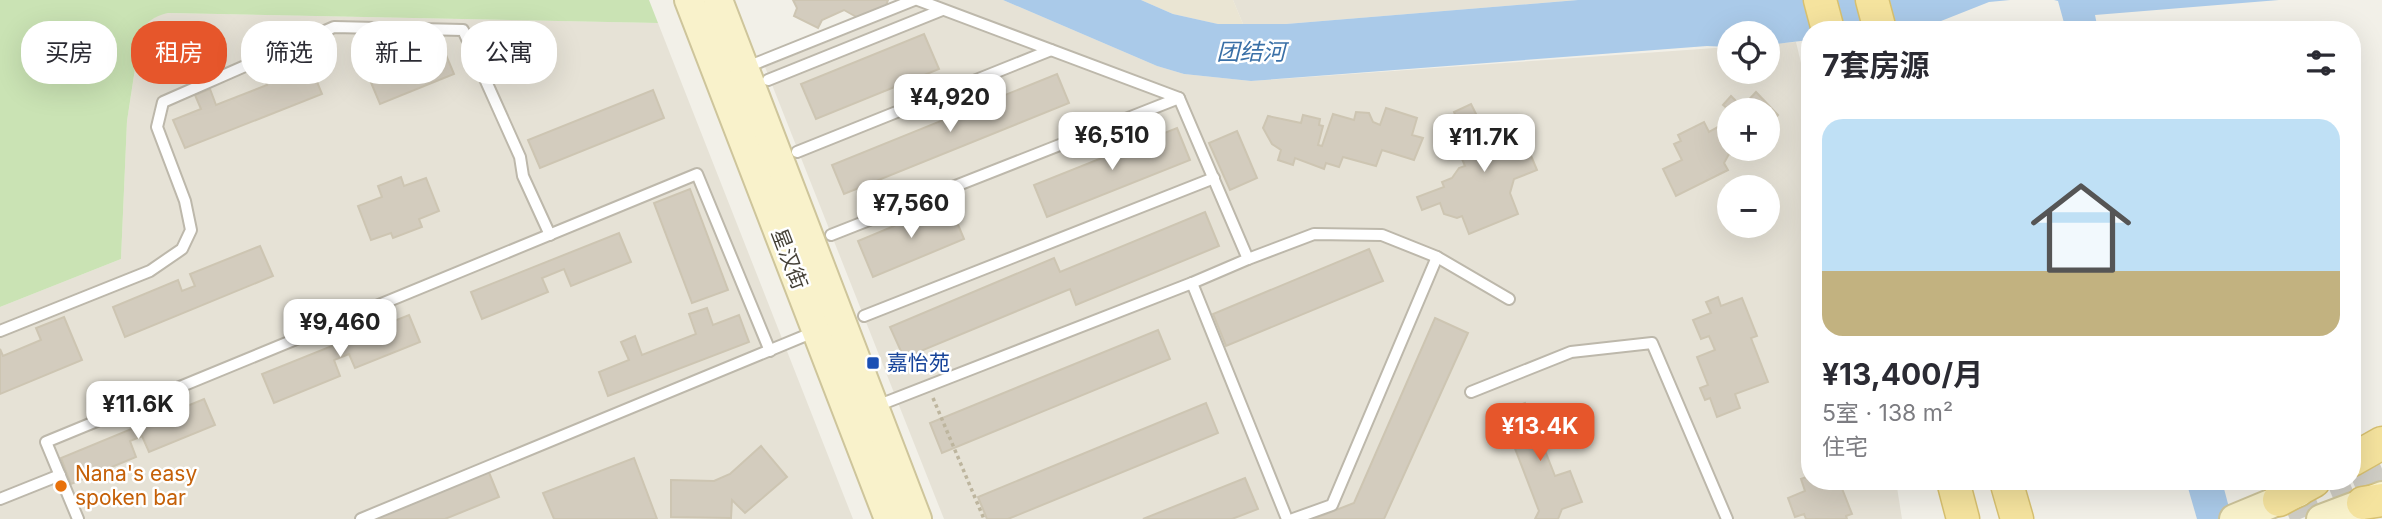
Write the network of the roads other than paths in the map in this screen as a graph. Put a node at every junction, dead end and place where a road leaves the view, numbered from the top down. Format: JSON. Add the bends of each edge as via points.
{"nodes":[{"id":1,"x":689,"y":0,"type":"edge"},
{"id":2,"x":718,"y":0,"type":"edge"},
{"id":3,"x":916,"y":0,"type":"edge"},
{"id":4,"x":1820,"y":0,"type":"edge"},
{"id":5,"x":1872,"y":0,"type":"edge"},
{"id":6,"x":942,"y":10,"type":"junction"},
{"id":7,"x":1826,"y":21,"type":"edge"},
{"id":8,"x":1878,"y":21,"type":"edge"},
{"id":9,"x":1051,"y":50,"type":"junction"},
{"id":10,"x":756,"y":74,"type":"junction"},
{"id":11,"x":1179,"y":98,"type":"junction"},
{"id":12,"x":797,"y":152,"type":"dead end"},
{"id":13,"x":1214,"y":178,"type":"junction"},
{"id":14,"x":831,"y":234,"type":"dead end"},
{"id":15,"x":550,"y":235,"type":"junction"},
{"id":16,"x":1437,"y":257,"type":"junction"},
{"id":17,"x":1248,"y":259,"type":"junction"},
{"id":18,"x":1192,"y":283,"type":"junction"},
{"id":19,"x":1508,"y":299,"type":"dead end"},
{"id":20,"x":864,"y":316,"type":"dead end"},
{"id":21,"x":0,"y":331,"type":"edge"},
{"id":22,"x":817,"y":331,"type":"junction"},
{"id":23,"x":770,"y":351,"type":"junction"},
{"id":24,"x":1471,"y":392,"type":"dead end"},
{"id":25,"x":874,"y":408,"type":"junction"},
{"id":26,"x":2382,"y":443,"type":"edge"},
{"id":27,"x":2361,"y":455,"type":"edge"},
{"id":28,"x":2382,"y":458,"type":"edge"},
{"id":29,"x":2361,"y":466,"type":"edge"},
{"id":30,"x":60,"y":475,"type":"junction"},
{"id":31,"x":1956,"y":490,"type":"edge"},
{"id":32,"x":2009,"y":490,"type":"edge"},
{"id":33,"x":2297,"y":490,"type":"tunnel mouth"},
{"id":34,"x":2304,"y":490,"type":"tunnel mouth"},
{"id":35,"x":0,"y":499,"type":"edge"},
{"id":36,"x":2376,"y":499,"type":"edge"},
{"id":37,"x":2279,"y":500,"type":"junction"},
{"id":38,"x":2239,"y":517,"type":"edge"},
{"id":39,"x":78,"y":519,"type":"edge"},
{"id":40,"x":361,"y":519,"type":"edge"},
{"id":41,"x":889,"y":519,"type":"edge"},
{"id":42,"x":917,"y":519,"type":"edge"},
{"id":43,"x":1287,"y":519,"type":"edge"},
{"id":44,"x":1293,"y":519,"type":"edge"},
{"id":45,"x":1727,"y":519,"type":"edge"},
{"id":46,"x":1964,"y":519,"type":"edge"},
{"id":47,"x":2017,"y":519,"type":"edge"},
{"id":48,"x":2321,"y":519,"type":"edge"}],
"edges":[{"from":1,"to":22,"type":"main road","name":"星汉街"},
{"from":2,"to":10,"type":"main road","name":"星汉街"},
{"from":3,"to":6,"type":"lane"},
{"from":3,"to":10,"type":"lane"},
{"from":4,"to":7,"type":"main road"},
{"from":5,"to":8,"type":"main road"},
{"from":6,"to":9,"type":"lane"},
{"from":6,"to":10,"type":"lane"},
{"from":9,"to":11,"type":"lane"},
{"from":9,"to":12,"type":"lane"},
{"from":10,"to":25,"type":"main road","name":"星汉街"},
{"from":11,"to":13,"type":"lane"},
{"from":11,"to":14,"type":"lane"},
{"from":13,"to":17,"type":"lane"},
{"from":13,"to":20,"type":"lane"},
{"from":15,"to":21,"type":"lane","via":[[463,30],[334,27],[163,102],[157,127],[191,230],[182,249],[150,271]]},
{"from":15,"to":23,"type":"lane","via":[[697,174]]},
{"from":15,"to":30,"type":"lane","via":[[46,442]]},
{"from":16,"to":17,"type":"lane","via":[[1382,235],[1314,234]]},
{"from":16,"to":19,"type":"lane"},
{"from":16,"to":44,"type":"lane","via":[[1332,505]]},
{"from":17,"to":18,"type":"lane"},
{"from":18,"to":25,"type":"lane"},
{"from":18,"to":43,"type":"lane"},
{"from":22,"to":23,"type":"lane"},
{"from":22,"to":41,"type":"main road","name":"星汉街"},
{"from":23,"to":40,"type":"lane"},
{"from":24,"to":45,"type":"lane","via":[[1571,352],[1652,343]]},
{"from":25,"to":42,"type":"main road","name":"星汉街"},
{"from":26,"to":27,"type":"main road"},
{"from":28,"to":29,"type":"main road"},
{"from":30,"to":35,"type":"lane"},
{"from":30,"to":39,"type":"lane"},
{"from":31,"to":46,"type":"main road"},
{"from":32,"to":47,"type":"main road"},
{"from":33,"to":37,"type":"main road"},
{"from":34,"to":37,"type":"main road"},
{"from":36,"to":48,"type":"main road"},
{"from":37,"to":38,"type":"main road"}]}
